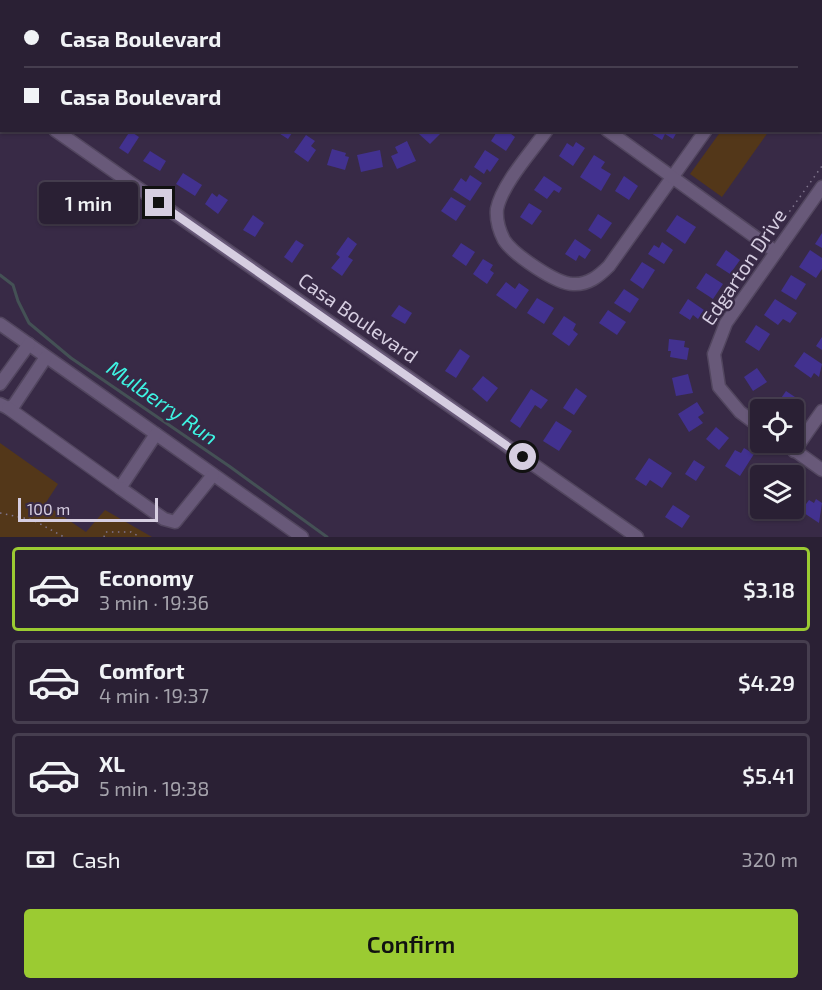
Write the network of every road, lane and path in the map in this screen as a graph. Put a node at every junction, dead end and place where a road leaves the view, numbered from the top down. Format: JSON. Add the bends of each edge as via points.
{"nodes":[{"id":1,"x":58,"y":132,"type":"edge"},
{"id":2,"x":546,"y":132,"type":"edge"},
{"id":3,"x":610,"y":132,"type":"edge"},
{"id":4,"x":705,"y":132,"type":"edge"},
{"id":5,"x":822,"y":166,"type":"edge"},
{"id":6,"x":673,"y":177,"type":"junction"},
{"id":7,"x":822,"y":187,"type":"edge"},
{"id":8,"x":765,"y":244,"type":"junction"},
{"id":9,"x":776,"y":252,"type":"junction"},
{"id":10,"x":0,"y":324,"type":"edge"},
{"id":11,"x":29,"y":344,"type":"junction"},
{"id":12,"x":46,"y":357,"type":"junction"},
{"id":13,"x":0,"y":384,"type":"edge"},
{"id":14,"x":4,"y":406,"type":"edge"},
{"id":15,"x":822,"y":411,"type":"edge"},
{"id":16,"x":750,"y":419,"type":"edge"},
{"id":17,"x":156,"y":434,"type":"junction"},
{"id":18,"x":804,"y":437,"type":"edge"},
{"id":19,"x":797,"y":453,"type":"edge"},
{"id":20,"x":822,"y":470,"type":"edge"},
{"id":21,"x":213,"y":475,"type":"junction"},
{"id":22,"x":120,"y":488,"type":"junction"},
{"id":23,"x":0,"y":513,"type":"edge"},
{"id":24,"x":64,"y":537,"type":"edge"},
{"id":25,"x":104,"y":537,"type":"edge"},
{"id":26,"x":140,"y":537,"type":"edge"},
{"id":27,"x":302,"y":537,"type":"edge"},
{"id":28,"x":637,"y":537,"type":"edge"}],
"edges":[{"from":1,"to":28,"type":"street","name":"Casa Boulevard"},
{"from":2,"to":6,"type":"street","via":[[505,190],[497,221],[512,249],[561,282],[582,284],[601,274]]},
{"from":3,"to":6,"type":"street"},
{"from":4,"to":6,"type":"street"},
{"from":5,"to":8,"type":"path"},
{"from":6,"to":8,"type":"street"},
{"from":7,"to":9,"type":"street","name":"Edgarton Drive"},
{"from":8,"to":9,"type":"street"},
{"from":9,"to":16,"type":"street","name":"Edgarton Drive","via":[[726,323],[714,354],[720,387]]},
{"from":10,"to":11,"type":"street"},
{"from":11,"to":12,"type":"street"},
{"from":11,"to":13,"type":"street"},
{"from":12,"to":14,"type":"street","via":[[17,401]]},
{"from":12,"to":17,"type":"street"},
{"from":14,"to":22,"type":"street"},
{"from":15,"to":18,"type":"street"},
{"from":17,"to":21,"type":"street"},
{"from":17,"to":22,"type":"street"},
{"from":19,"to":20,"type":"street"},
{"from":21,"to":22,"type":"street","via":[[175,522],[164,519]]},
{"from":21,"to":27,"type":"street"},
{"from":23,"to":24,"type":"path","via":[[33,520]]},
{"from":25,"to":26,"type":"path","via":[[105,532],[131,532]]}]}
